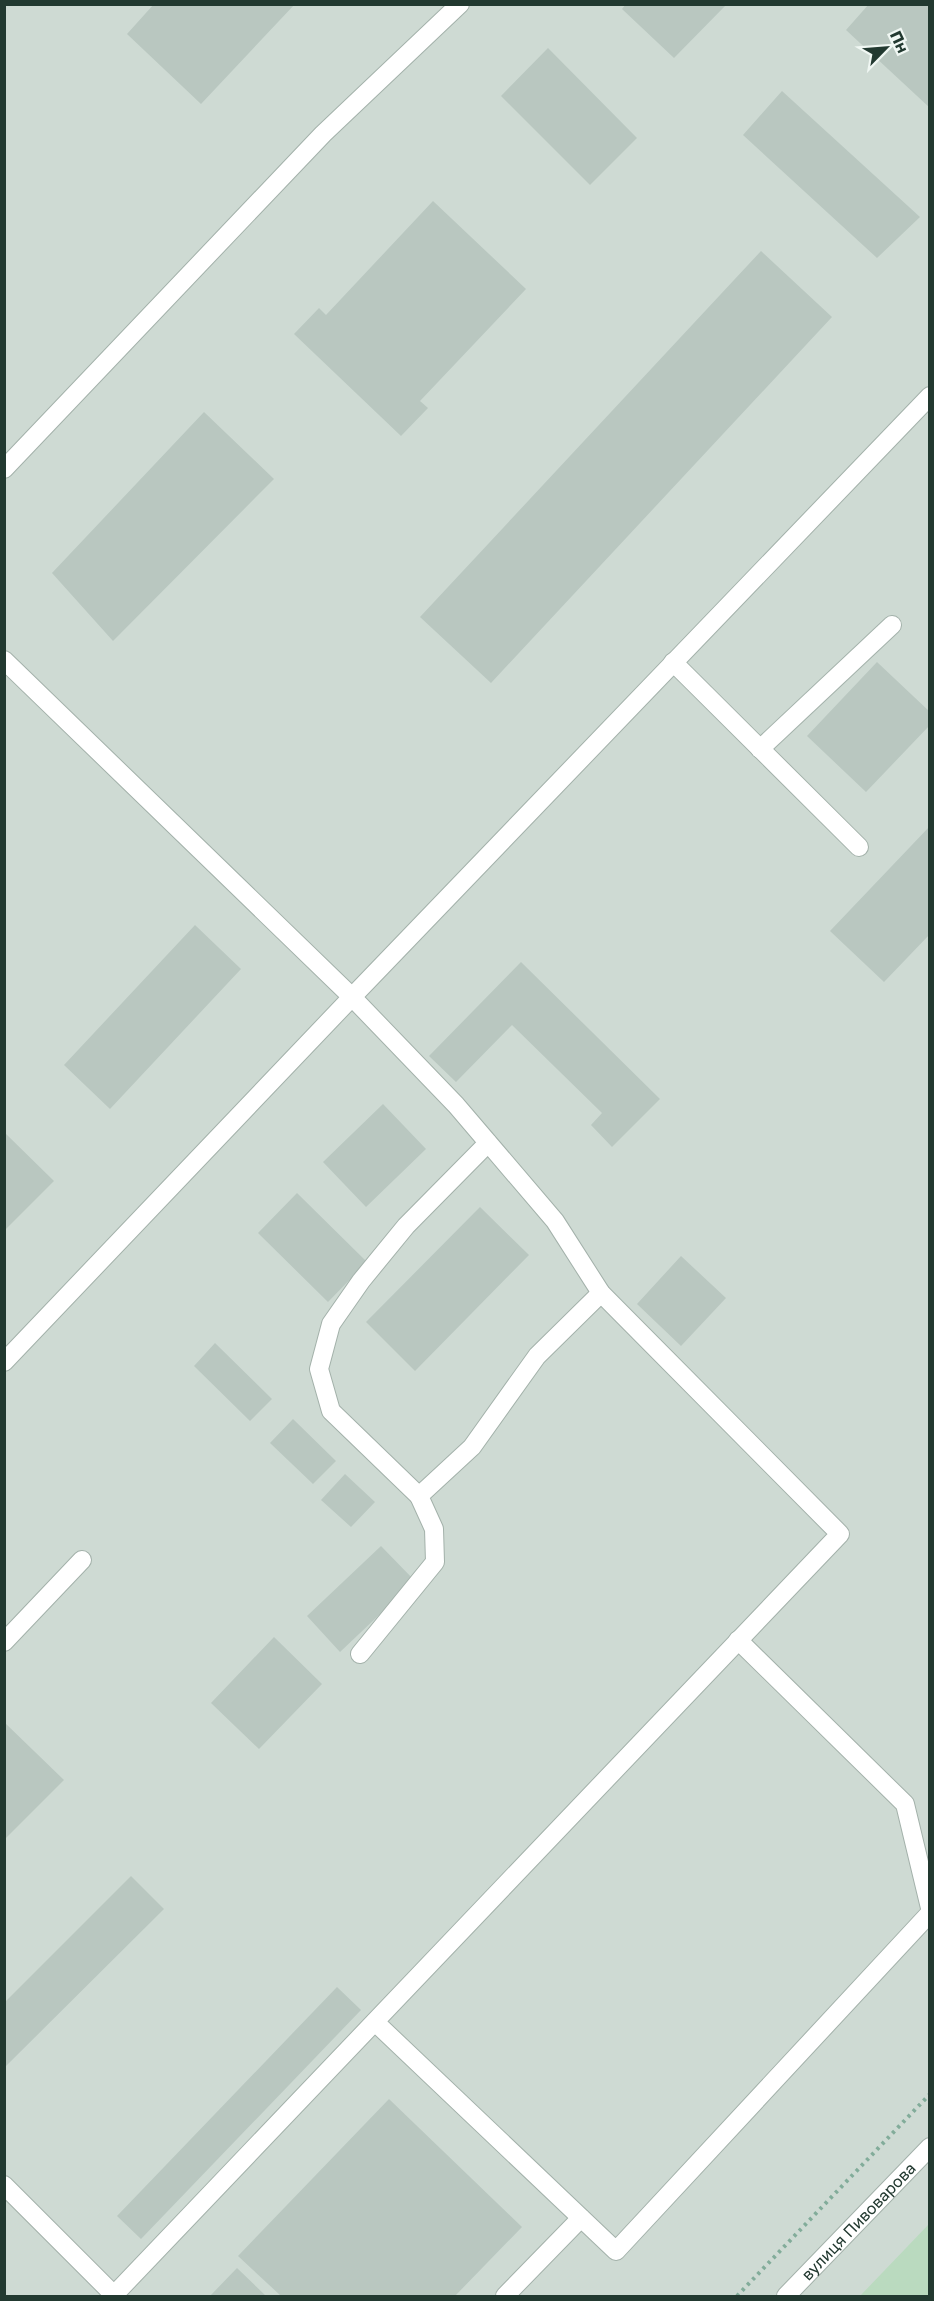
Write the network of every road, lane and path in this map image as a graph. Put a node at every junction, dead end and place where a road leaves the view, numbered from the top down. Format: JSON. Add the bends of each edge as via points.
{"nodes":[{"id":1,"x":460,"y":4,"type":"edge"},
{"id":2,"x":930,"y":396,"type":"edge"},
{"id":3,"x":4,"y":469,"type":"edge"},
{"id":4,"x":892,"y":625,"type":"dead end"},
{"id":5,"x":4,"y":660,"type":"edge"},
{"id":6,"x":673,"y":662,"type":"junction"},
{"id":7,"x":760,"y":749,"type":"junction"},
{"id":8,"x":859,"y":847,"type":"dead end"},
{"id":9,"x":352,"y":997,"type":"junction"},
{"id":10,"x":488,"y":1143,"type":"junction"},
{"id":11,"x":601,"y":1293,"type":"junction"},
{"id":12,"x":4,"y":1362,"type":"edge"},
{"id":13,"x":419,"y":1496,"type":"junction"},
{"id":14,"x":82,"y":1560,"type":"dead end"},
{"id":15,"x":738,"y":1640,"type":"junction"},
{"id":16,"x":4,"y":1642,"type":"edge"},
{"id":17,"x":360,"y":1654,"type":"dead end"},
{"id":18,"x":930,"y":1908,"type":"edge"},
{"id":19,"x":930,"y":1914,"type":"edge"},
{"id":20,"x":375,"y":2022,"type":"junction"},
{"id":21,"x":930,"y":2094,"type":"edge"},
{"id":22,"x":930,"y":2147,"type":"edge"},
{"id":23,"x":4,"y":2185,"type":"edge"},
{"id":24,"x":581,"y":2218,"type":"junction"},
{"id":25,"x":113,"y":2296,"type":"edge"},
{"id":26,"x":505,"y":2296,"type":"edge"},
{"id":27,"x":737,"y":2296,"type":"edge"},
{"id":28,"x":786,"y":2296,"type":"edge"}],
"edges":[{"from":1,"to":3,"type":"street","via":[[323,134]]},
{"from":2,"to":6,"type":"street"},
{"from":4,"to":7,"type":"street"},
{"from":5,"to":9,"type":"street"},
{"from":6,"to":7,"type":"street"},
{"from":6,"to":9,"type":"street"},
{"from":7,"to":8,"type":"street"},
{"from":9,"to":10,"type":"street"},
{"from":9,"to":12,"type":"street"},
{"from":10,"to":11,"type":"street","via":[[555,1221]]},
{"from":10,"to":13,"type":"street","via":[[406,1226],[361,1281],[331,1324],[319,1369],[331,1411]]},
{"from":11,"to":13,"type":"street","via":[[537,1356],[472,1447]]},
{"from":11,"to":15,"type":"street","via":[[840,1534]]},
{"from":13,"to":17,"type":"street","via":[[434,1529],[435,1562]]},
{"from":14,"to":16,"type":"street"},
{"from":15,"to":18,"type":"street","via":[[906,1804]]},
{"from":15,"to":20,"type":"street"},
{"from":19,"to":24,"type":"street","via":[[616,2252]]},
{"from":20,"to":24,"type":"street"},
{"from":20,"to":25,"type":"street"},
{"from":21,"to":27,"type":"path"},
{"from":22,"to":28,"type":"street","name":"вулиця Пивоварова"},
{"from":23,"to":25,"type":"street"},
{"from":24,"to":26,"type":"street"}]}
